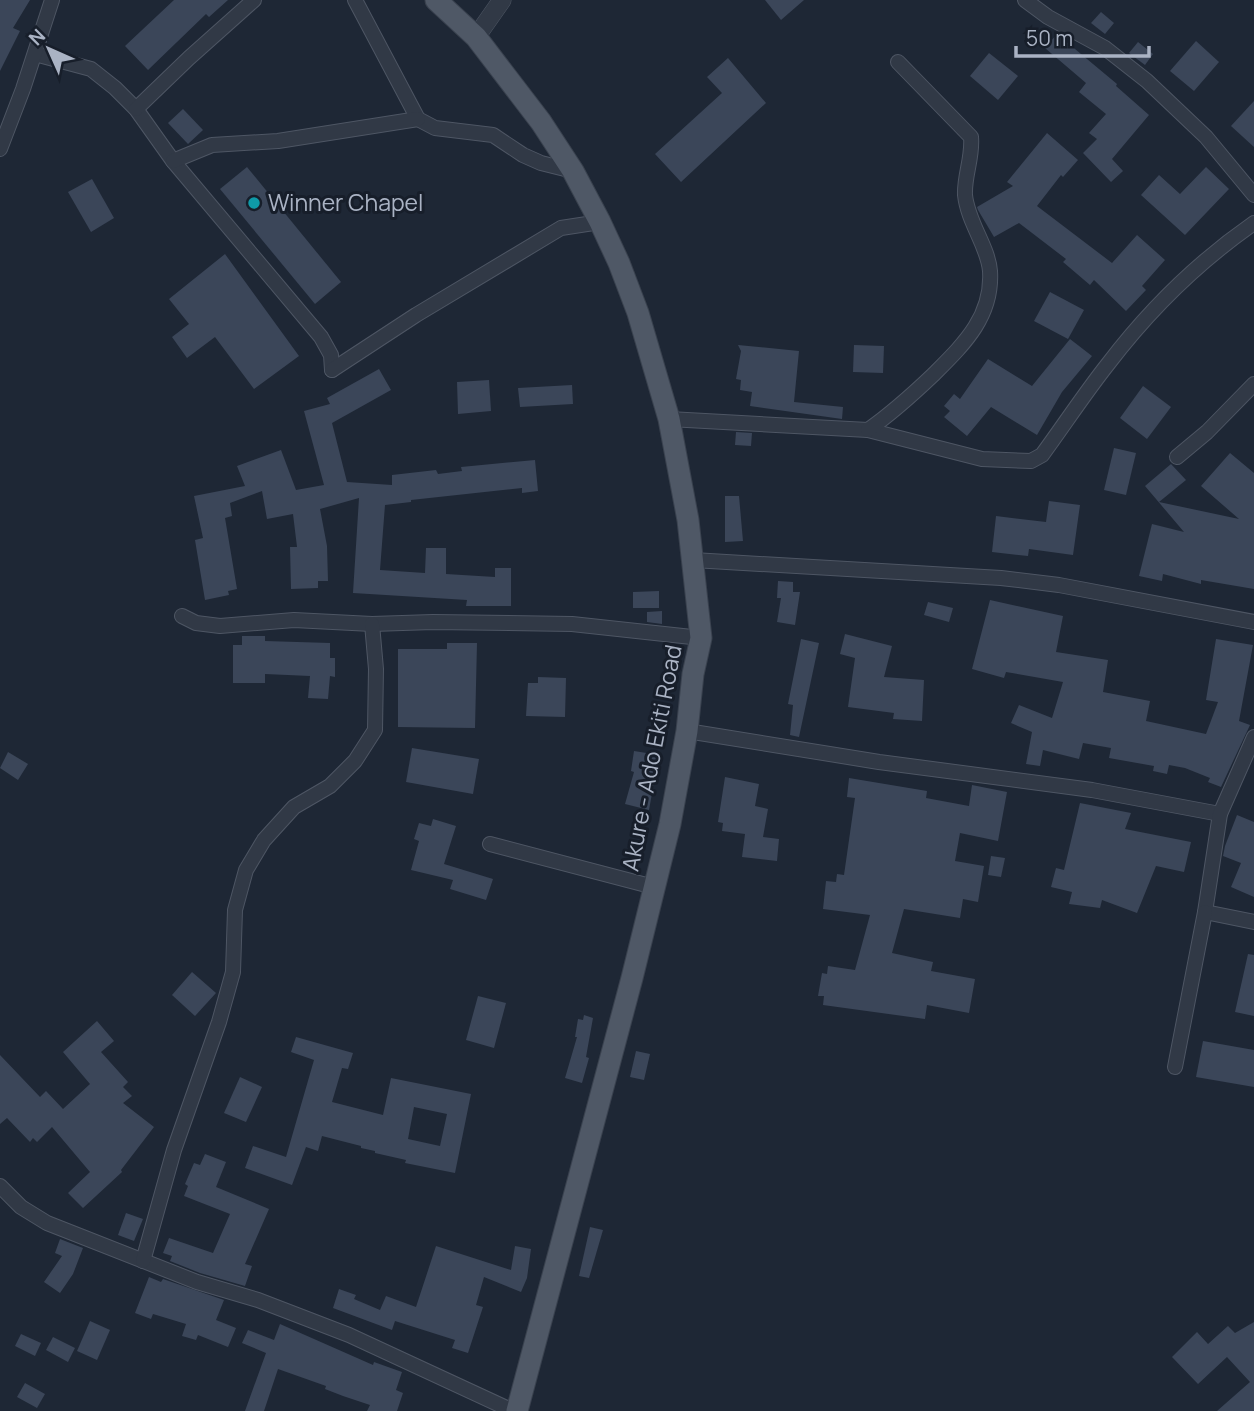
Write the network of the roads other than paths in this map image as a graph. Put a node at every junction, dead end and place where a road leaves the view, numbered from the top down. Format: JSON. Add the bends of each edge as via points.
{"nodes":[{"id":1,"x":52,"y":0,"type":"edge"},
{"id":2,"x":254,"y":0,"type":"edge"},
{"id":3,"x":355,"y":0,"type":"edge"},
{"id":4,"x":436,"y":0,"type":"edge"},
{"id":5,"x":502,"y":0,"type":"edge"},
{"id":6,"x":1025,"y":0,"type":"edge"},
{"id":7,"x":476,"y":37,"type":"junction"},
{"id":8,"x":35,"y":54,"type":"junction"},
{"id":9,"x":898,"y":62,"type":"dead end"},
{"id":10,"x":136,"y":109,"type":"junction"},
{"id":11,"x":418,"y":119,"type":"junction"},
{"id":12,"x":1,"y":142,"type":"edge"},
{"id":13,"x":173,"y":161,"type":"junction"},
{"id":14,"x":573,"y":172,"type":"junction"},
{"id":15,"x":1254,"y":195,"type":"edge"},
{"id":16,"x":600,"y":222,"type":"junction"},
{"id":17,"x":1254,"y":223,"type":"edge"},
{"id":18,"x":1254,"y":384,"type":"edge"},
{"id":19,"x":669,"y":419,"type":"junction"},
{"id":20,"x":868,"y":430,"type":"junction"},
{"id":21,"x":1177,"y":457,"type":"dead end"},
{"id":22,"x":693,"y":560,"type":"junction"},
{"id":23,"x":182,"y":616,"type":"dead end"},
{"id":24,"x":1254,"y":622,"type":"edge"},
{"id":25,"x":372,"y":624,"type":"junction"},
{"id":26,"x":701,"y":638,"type":"junction"},
{"id":27,"x":687,"y":731,"type":"junction"},
{"id":28,"x":1254,"y":737,"type":"edge"},
{"id":29,"x":1220,"y":814,"type":"junction"},
{"id":30,"x":490,"y":844,"type":"dead end"},
{"id":31,"x":654,"y":887,"type":"junction"},
{"id":32,"x":1205,"y":912,"type":"junction"},
{"id":33,"x":1254,"y":922,"type":"edge"},
{"id":34,"x":1175,"y":1067,"type":"dead end"},
{"id":35,"x":0,"y":1186,"type":"edge"},
{"id":36,"x":143,"y":1261,"type":"junction"},
{"id":37,"x":515,"y":1411,"type":"edge"}],
"edges":[{"from":1,"to":8,"type":"street"},
{"from":2,"to":10,"type":"street"},
{"from":3,"to":11,"type":"street"},
{"from":4,"to":7,"type":"main road","name":"Akure - Ado Ekiti Road"},
{"from":5,"to":7,"type":"street"},
{"from":6,"to":15,"type":"street","via":[[1105,48],[1147,81],[1206,137]]},
{"from":7,"to":14,"type":"main road","name":"Akure - Ado Ekiti Road"},
{"from":8,"to":10,"type":"street","via":[[92,69]]},
{"from":8,"to":12,"type":"street"},
{"from":9,"to":20,"type":"street","via":[[971,137],[965,193],[990,268],[990,293],[969,339],[897,410]]},
{"from":10,"to":13,"type":"street"},
{"from":11,"to":13,"type":"street","via":[[278,141],[212,145]]},
{"from":11,"to":14,"type":"street","via":[[435,128],[493,135],[523,155]]},
{"from":13,"to":16,"type":"street","via":[[321,337],[331,355],[332,370],[561,228]]},
{"from":14,"to":16,"type":"main road","name":"Akure - Ado Ekiti Road"},
{"from":16,"to":19,"type":"main road","name":"Akure - Ado Ekiti Road","via":[[638,313]]},
{"from":17,"to":20,"type":"street","via":[[1173,289],[1108,363],[1042,455],[1031,461],[982,459]]},
{"from":18,"to":21,"type":"street"},
{"from":19,"to":20,"type":"street"},
{"from":19,"to":22,"type":"main road","name":"Akure - Ado Ekiti Road"},
{"from":22,"to":24,"type":"street","via":[[1001,578]]},
{"from":22,"to":26,"type":"main road","name":"Akure - Ado Ekiti Road"},
{"from":23,"to":25,"type":"street","via":[[220,626],[294,620]]},
{"from":25,"to":26,"type":"street","via":[[572,624]]},
{"from":25,"to":36,"type":"street","via":[[375,730],[355,761],[330,786],[294,807],[264,840],[246,870],[235,910],[233,972]]},
{"from":26,"to":27,"type":"main road","name":"Akure - Ado Ekiti Road"},
{"from":27,"to":29,"type":"street","via":[[1092,790]]},
{"from":27,"to":31,"type":"main road","name":"Akure - Ado Ekiti Road"},
{"from":28,"to":29,"type":"street"},
{"from":29,"to":32,"type":"street"},
{"from":30,"to":31,"type":"street"},
{"from":31,"to":37,"type":"main road","name":"Akure - Ado Ekiti Road"},
{"from":32,"to":33,"type":"street"},
{"from":32,"to":34,"type":"street"},
{"from":35,"to":36,"type":"street","via":[[21,1207],[47,1223]]},
{"from":36,"to":37,"type":"street","via":[[349,1335]]}]}
